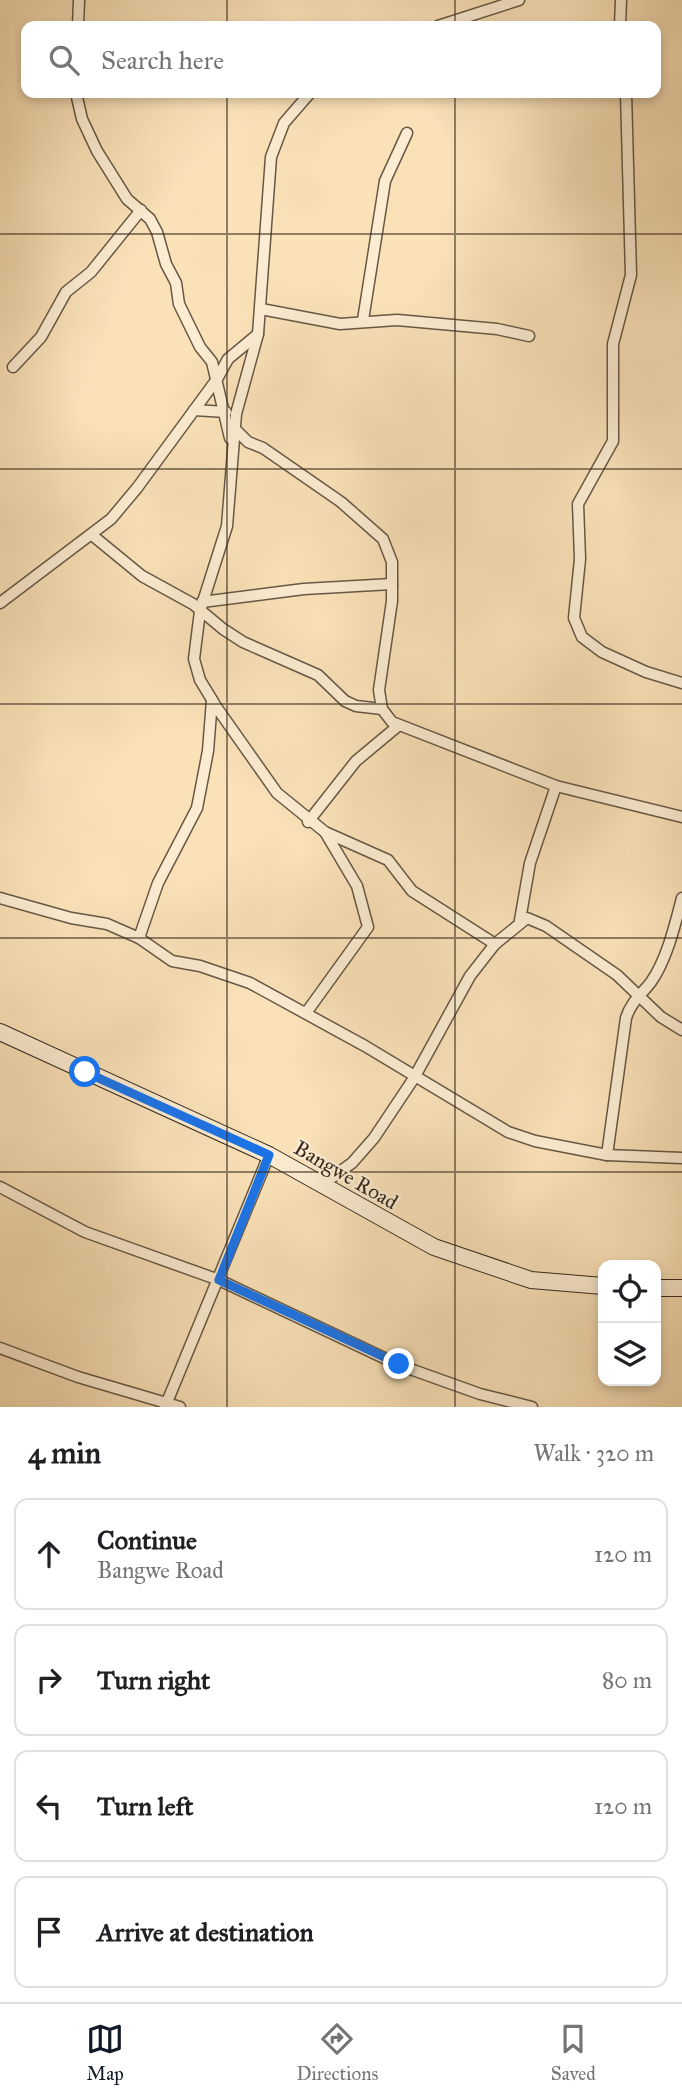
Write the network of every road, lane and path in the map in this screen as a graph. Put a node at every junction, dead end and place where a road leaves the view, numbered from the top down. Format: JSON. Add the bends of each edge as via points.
{"nodes":[{"id":1,"x":79,"y":0,"type":"edge"},
{"id":2,"x":519,"y":0,"type":"edge"},
{"id":3,"x":621,"y":0,"type":"edge"},
{"id":4,"x":78,"y":21,"type":"edge"},
{"id":5,"x":454,"y":21,"type":"edge"},
{"id":6,"x":620,"y":21,"type":"edge"},
{"id":7,"x":77,"y":98,"type":"edge"},
{"id":8,"x":306,"y":98,"type":"edge"},
{"id":9,"x":626,"y":98,"type":"edge"},
{"id":10,"x":407,"y":133,"type":"dead end"},
{"id":11,"x":141,"y":210,"type":"junction"},
{"id":12,"x":261,"y":309,"type":"junction"},
{"id":13,"x":363,"y":320,"type":"junction"},
{"id":14,"x":258,"y":334,"type":"junction"},
{"id":15,"x":529,"y":337,"type":"dead end"},
{"id":16,"x":13,"y":367,"type":"dead end"},
{"id":17,"x":216,"y":379,"type":"junction"},
{"id":18,"x":194,"y":410,"type":"junction"},
{"id":19,"x":226,"y":412,"type":"junction"},
{"id":20,"x":235,"y":429,"type":"junction"},
{"id":21,"x":263,"y":448,"type":"junction"},
{"id":22,"x":234,"y":460,"type":"junction"},
{"id":23,"x":92,"y":535,"type":"junction"},
{"id":24,"x":392,"y":584,"type":"junction"},
{"id":25,"x":0,"y":603,"type":"edge"},
{"id":26,"x":201,"y":607,"type":"junction"},
{"id":27,"x":682,"y":683,"type":"edge"},
{"id":28,"x":212,"y":700,"type":"junction"},
{"id":29,"x":382,"y":709,"type":"junction"},
{"id":30,"x":398,"y":726,"type":"junction"},
{"id":31,"x":556,"y":786,"type":"junction"},
{"id":32,"x":682,"y":817,"type":"edge"},
{"id":33,"x":308,"y":822,"type":"junction"},
{"id":34,"x":325,"y":832,"type":"junction"},
{"id":35,"x":0,"y":898,"type":"edge"},
{"id":36,"x":682,"y":898,"type":"edge"},
{"id":37,"x":520,"y":920,"type":"junction"},
{"id":38,"x":139,"y":938,"type":"junction"},
{"id":39,"x":495,"y":944,"type":"junction"},
{"id":40,"x":638,"y":995,"type":"junction"},
{"id":41,"x":306,"y":1013,"type":"junction"},
{"id":42,"x":682,"y":1030,"type":"edge"},
{"id":43,"x":0,"y":1032,"type":"edge"},
{"id":44,"x":414,"y":1078,"type":"junction"},
{"id":45,"x":269,"y":1155,"type":"junction"},
{"id":46,"x":607,"y":1155,"type":"junction"},
{"id":47,"x":682,"y":1158,"type":"edge"},
{"id":48,"x":323,"y":1184,"type":"junction"},
{"id":49,"x":0,"y":1187,"type":"edge"},
{"id":50,"x":219,"y":1280,"type":"junction"},
{"id":51,"x":598,"y":1286,"type":"edge"},
{"id":52,"x":661,"y":1287,"type":"edge"},
{"id":53,"x":682,"y":1288,"type":"edge"},
{"id":54,"x":0,"y":1348,"type":"edge"},
{"id":55,"x":166,"y":1405,"type":"edge"},
{"id":56,"x":180,"y":1407,"type":"edge"},
{"id":57,"x":532,"y":1407,"type":"edge"}],
"edges":[{"from":1,"to":4,"type":"street"},
{"from":2,"to":5,"type":"street"},
{"from":3,"to":6,"type":"street"},
{"from":7,"to":11,"type":"street","via":[[88,136],[127,199]]},
{"from":8,"to":12,"type":"street","via":[[284,123],[271,157]]},
{"from":9,"to":27,"type":"street","via":[[631,275],[613,344],[613,441],[578,504],[580,559],[574,618],[582,637],[602,652]]},
{"from":10,"to":13,"type":"street","via":[[385,181]]},
{"from":11,"to":16,"type":"street","via":[[91,272],[66,292],[41,337]]},
{"from":11,"to":17,"type":"street","via":[[157,232],[180,304],[212,362]]},
{"from":12,"to":13,"type":"street","via":[[340,324]]},
{"from":12,"to":14,"type":"street"},
{"from":13,"to":15,"type":"street","via":[[461,325]]},
{"from":14,"to":17,"type":"street","via":[[228,359]]},
{"from":14,"to":20,"type":"street"},
{"from":17,"to":18,"type":"street"},
{"from":17,"to":19,"type":"street"},
{"from":18,"to":19,"type":"street"},
{"from":18,"to":23,"type":"street","via":[[137,488]]},
{"from":19,"to":22,"type":"street"},
{"from":20,"to":21,"type":"street"},
{"from":20,"to":22,"type":"street"},
{"from":21,"to":22,"type":"street"},
{"from":21,"to":24,"type":"street","via":[[373,528],[392,562]]},
{"from":22,"to":26,"type":"street","via":[[227,526]]},
{"from":23,"to":25,"type":"street"},
{"from":23,"to":26,"type":"street","via":[[142,576]]},
{"from":24,"to":26,"type":"street","via":[[303,590]]},
{"from":24,"to":29,"type":"street","via":[[379,691]]},
{"from":26,"to":28,"type":"street","via":[[194,659]]},
{"from":26,"to":29,"type":"street","via":[[243,642],[318,675],[345,701]]},
{"from":28,"to":33,"type":"street","via":[[277,793]]},
{"from":28,"to":38,"type":"street","via":[[197,808],[158,883]]},
{"from":29,"to":30,"type":"street"},
{"from":30,"to":31,"type":"street"},
{"from":30,"to":33,"type":"street","via":[[356,761]]},
{"from":31,"to":32,"type":"street"},
{"from":31,"to":37,"type":"street","via":[[530,863]]},
{"from":33,"to":34,"type":"street"},
{"from":34,"to":39,"type":"street","via":[[388,860],[412,891]]},
{"from":34,"to":41,"type":"street","via":[[357,886],[368,927]]},
{"from":35,"to":38,"type":"street","via":[[107,924]]},
{"from":36,"to":40,"type":"street","via":[[659,965]]},
{"from":37,"to":39,"type":"street"},
{"from":37,"to":40,"type":"street","via":[[534,918],[617,975]]},
{"from":38,"to":41,"type":"street","via":[[172,961],[250,983]]},
{"from":39,"to":44,"type":"street","via":[[470,976]]},
{"from":40,"to":42,"type":"street"},
{"from":40,"to":46,"type":"street","via":[[626,1018]]},
{"from":41,"to":44,"type":"street"},
{"from":43,"to":45,"type":"street","name":"Bangwe Road"},
{"from":44,"to":46,"type":"street","via":[[508,1132]]},
{"from":44,"to":48,"type":"street","via":[[362,1153]]},
{"from":45,"to":48,"type":"street","name":"Bangwe Road"},
{"from":45,"to":50,"type":"street"},
{"from":46,"to":47,"type":"street"},
{"from":48,"to":51,"type":"street","name":"Bangwe Road","via":[[388,1224],[467,1260],[531,1280]]},
{"from":49,"to":50,"type":"street","via":[[85,1232]]},
{"from":50,"to":55,"type":"street"},
{"from":50,"to":57,"type":"street","via":[[399,1364],[480,1394]]},
{"from":52,"to":53,"type":"street"},
{"from":54,"to":55,"type":"street"},
{"from":55,"to":56,"type":"street"}]}
